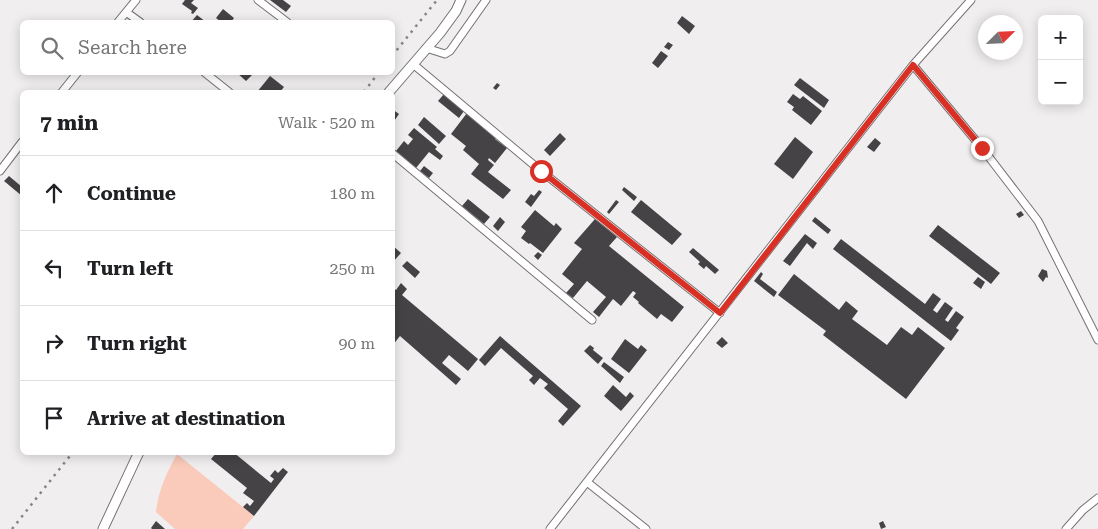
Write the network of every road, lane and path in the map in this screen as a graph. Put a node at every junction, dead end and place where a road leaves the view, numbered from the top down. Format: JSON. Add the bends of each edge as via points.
{"nodes":[{"id":1,"x":136,"y":0,"type":"edge"},
{"id":2,"x":258,"y":0,"type":"edge"},
{"id":3,"x":461,"y":0,"type":"edge"},
{"id":4,"x":486,"y":0,"type":"edge"},
{"id":5,"x":971,"y":0,"type":"edge"},
{"id":6,"x":126,"y":12,"type":"junction"},
{"id":7,"x":120,"y":20,"type":"edge"},
{"id":8,"x":137,"y":20,"type":"edge"},
{"id":9,"x":284,"y":20,"type":"edge"},
{"id":10,"x":426,"y":48,"type":"junction"},
{"id":11,"x":412,"y":64,"type":"junction"},
{"id":12,"x":913,"y":65,"type":"junction"},
{"id":13,"x":76,"y":75,"type":"edge"},
{"id":14,"x":208,"y":75,"type":"edge"},
{"id":15,"x":64,"y":90,"type":"edge"},
{"id":16,"x":226,"y":90,"type":"edge"},
{"id":17,"x":391,"y":90,"type":"edge"},
{"id":18,"x":20,"y":145,"type":"edge"},
{"id":19,"x":395,"y":156,"type":"edge"},
{"id":20,"x":0,"y":171,"type":"edge"},
{"id":21,"x":720,"y":313,"type":"junction"},
{"id":22,"x":592,"y":320,"type":"dead end"},
{"id":23,"x":1098,"y":340,"type":"edge"},
{"id":24,"x":139,"y":455,"type":"edge"},
{"id":25,"x":587,"y":482,"type":"junction"},
{"id":26,"x":1098,"y":498,"type":"edge"},
{"id":27,"x":103,"y":529,"type":"edge"},
{"id":28,"x":550,"y":529,"type":"edge"},
{"id":29,"x":646,"y":529,"type":"edge"},
{"id":30,"x":1066,"y":529,"type":"edge"}],
"edges":[{"from":1,"to":6,"type":"street"},
{"from":2,"to":9,"type":"street"},
{"from":3,"to":10,"type":"main road"},
{"from":4,"to":10,"type":"street","via":[[450,51],[445,54]]},
{"from":5,"to":12,"type":"street"},
{"from":6,"to":7,"type":"street"},
{"from":6,"to":8,"type":"street"},
{"from":10,"to":11,"type":"main road"},
{"from":11,"to":17,"type":"main road"},
{"from":11,"to":21,"type":"street"},
{"from":12,"to":21,"type":"street"},
{"from":12,"to":23,"type":"street","via":[[1038,221]]},
{"from":13,"to":15,"type":"street"},
{"from":14,"to":16,"type":"street"},
{"from":18,"to":20,"type":"street"},
{"from":19,"to":22,"type":"street"},
{"from":21,"to":25,"type":"street"},
{"from":24,"to":27,"type":"main road"},
{"from":25,"to":28,"type":"street"},
{"from":25,"to":29,"type":"street"},
{"from":26,"to":30,"type":"street"}]}
